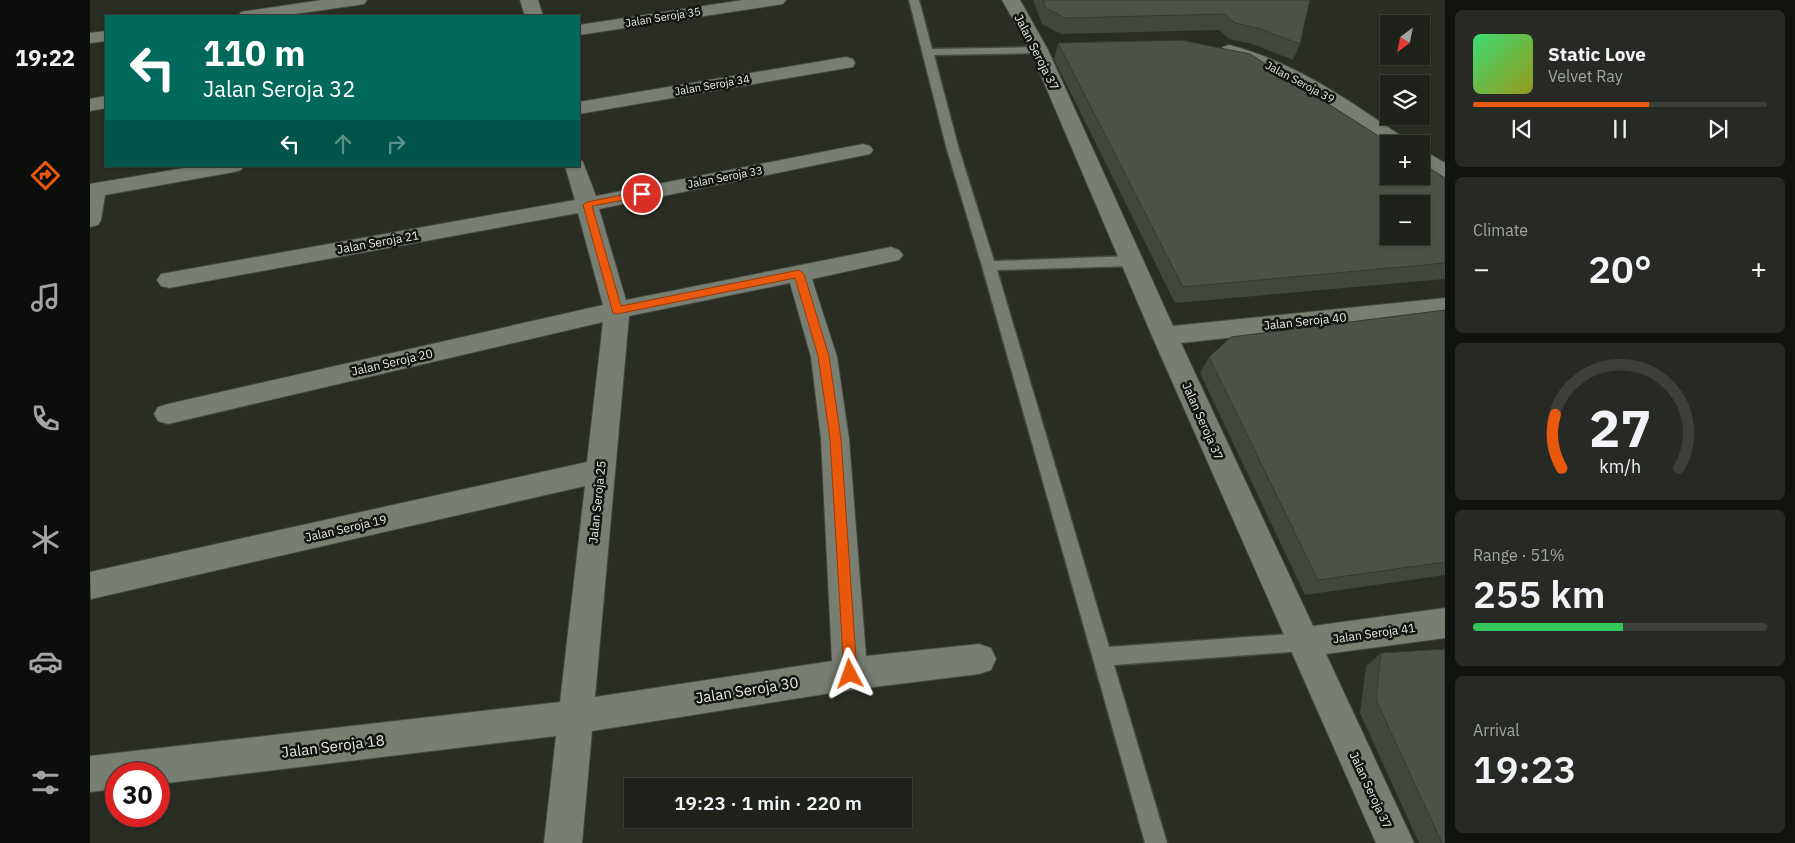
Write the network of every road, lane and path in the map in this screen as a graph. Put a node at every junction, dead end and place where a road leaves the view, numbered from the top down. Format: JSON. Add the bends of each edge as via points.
{"nodes":[{"id":1,"x":358,"y":0,"type":"edge"},
{"id":2,"x":529,"y":0,"type":"edge"},
{"id":3,"x":778,"y":0,"type":"edge"},
{"id":4,"x":914,"y":0,"type":"edge"},
{"id":5,"x":1010,"y":0,"type":"edge"},
{"id":6,"x":254,"y":15,"type":"edge"},
{"id":7,"x":534,"y":15,"type":"edge"},
{"id":8,"x":580,"y":30,"type":"edge"},
{"id":9,"x":105,"y":36,"type":"edge"},
{"id":10,"x":90,"y":38,"type":"edge"},
{"id":11,"x":1216,"y":48,"type":"edge"},
{"id":12,"x":1049,"y":50,"type":"junction"},
{"id":13,"x":928,"y":52,"type":"junction"},
{"id":14,"x":846,"y":63,"type":"dead end"},
{"id":15,"x":105,"y":102,"type":"edge"},
{"id":16,"x":90,"y":105,"type":"edge"},
{"id":17,"x":580,"y":108,"type":"edge"},
{"id":18,"x":1386,"y":135,"type":"edge"},
{"id":19,"x":863,"y":150,"type":"dead end"},
{"id":20,"x":1430,"y":164,"type":"edge"},
{"id":21,"x":229,"y":167,"type":"edge"},
{"id":22,"x":576,"y":167,"type":"edge"},
{"id":23,"x":1445,"y":173,"type":"edge"},
{"id":24,"x":92,"y":190,"type":"edge"},
{"id":25,"x":587,"y":205,"type":"junction"},
{"id":26,"x":90,"y":220,"type":"edge"},
{"id":27,"x":891,"y":255,"type":"dead end"},
{"id":28,"x":1132,"y":261,"type":"junction"},
{"id":29,"x":989,"y":266,"type":"junction"},
{"id":30,"x":799,"y":274,"type":"junction"},
{"id":31,"x":169,"y":280,"type":"dead end"},
{"id":32,"x":1445,"y":306,"type":"edge"},
{"id":33,"x":617,"y":310,"type":"junction"},
{"id":34,"x":1165,"y":336,"type":"junction"},
{"id":35,"x":168,"y":414,"type":"dead end"},
{"id":36,"x":600,"y":470,"type":"junction"},
{"id":37,"x":91,"y":585,"type":"edge"},
{"id":38,"x":1445,"y":623,"type":"edge"},
{"id":39,"x":1303,"y":642,"type":"junction"},
{"id":40,"x":1102,"y":657,"type":"junction"},
{"id":41,"x":979,"y":659,"type":"dead end"},
{"id":42,"x":850,"y":674,"type":"junction"},
{"id":43,"x":576,"y":717,"type":"junction"},
{"id":44,"x":90,"y":774,"type":"edge"},
{"id":45,"x":563,"y":843,"type":"edge"},
{"id":46,"x":1156,"y":843,"type":"edge"},
{"id":47,"x":1395,"y":843,"type":"edge"}],
"edges":[{"from":1,"to":6,"type":"street"},
{"from":2,"to":7,"type":"street"},
{"from":3,"to":8,"type":"street","name":"Jalan Seroja 35"},
{"from":4,"to":13,"type":"lane"},
{"from":5,"to":12,"type":"street","name":"Jalan Seroja 37"},
{"from":9,"to":10,"type":"street"},
{"from":11,"to":18,"type":"street","name":"Jalan Seroja 39","via":[[1253,58],[1295,77]]},
{"from":12,"to":13,"type":"lane"},
{"from":12,"to":28,"type":"street","name":"Jalan Seroja 37"},
{"from":13,"to":29,"type":"lane","via":[[952,146]]},
{"from":14,"to":17,"type":"street","name":"Jalan Seroja 34"},
{"from":15,"to":16,"type":"street"},
{"from":19,"to":25,"type":"street","name":"Jalan Seroja 33"},
{"from":20,"to":23,"type":"street"},
{"from":21,"to":24,"type":"street"},
{"from":22,"to":25,"type":"street","name":"Jalan Seroja 25"},
{"from":24,"to":26,"type":"street"},
{"from":25,"to":31,"type":"street","name":"Jalan Seroja 21"},
{"from":25,"to":33,"type":"street","name":"Jalan Seroja 25"},
{"from":27,"to":30,"type":"street","name":"Jalan Seroja 20"},
{"from":28,"to":29,"type":"lane"},
{"from":28,"to":34,"type":"street","name":"Jalan Seroja 37"},
{"from":29,"to":40,"type":"lane"},
{"from":30,"to":33,"type":"street","name":"Jalan Seroja 20"},
{"from":30,"to":42,"type":"street","via":[[824,356],[835,439]]},
{"from":32,"to":34,"type":"street","name":"Jalan Seroja 40"},
{"from":33,"to":35,"type":"street","name":"Jalan Seroja 20"},
{"from":33,"to":36,"type":"street","name":"Jalan Seroja 25"},
{"from":34,"to":39,"type":"street","name":"Jalan Seroja 37"},
{"from":36,"to":37,"type":"street","name":"Jalan Seroja 19"},
{"from":36,"to":43,"type":"street","name":"Jalan Seroja 25"},
{"from":38,"to":39,"type":"street","name":"Jalan Seroja 41"},
{"from":39,"to":40,"type":"lane"},
{"from":39,"to":47,"type":"street","name":"Jalan Seroja 37"},
{"from":40,"to":46,"type":"lane"},
{"from":41,"to":42,"type":"street","name":"Jalan Seroja 30"},
{"from":42,"to":43,"type":"street","name":"Jalan Seroja 30"},
{"from":43,"to":44,"type":"street","name":"Jalan Seroja 18"},
{"from":43,"to":45,"type":"street","name":"Jalan Seroja 25"}]}
